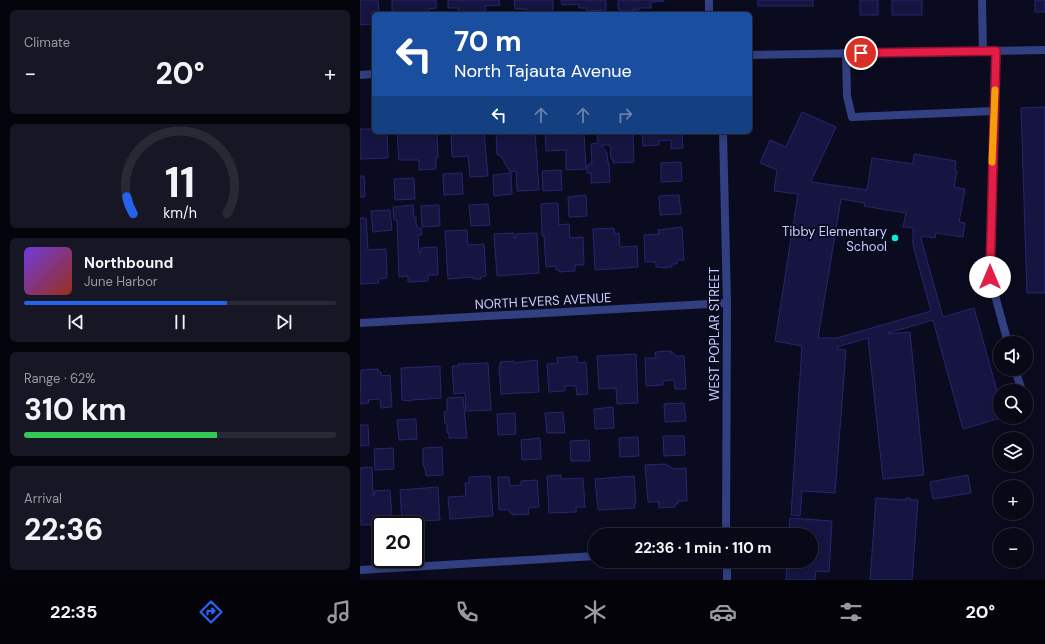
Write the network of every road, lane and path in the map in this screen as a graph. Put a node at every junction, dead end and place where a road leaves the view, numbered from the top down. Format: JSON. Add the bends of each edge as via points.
{"nodes":[{"id":1,"x":709,"y":0,"type":"edge"},
{"id":2,"x":982,"y":0,"type":"edge"},
{"id":3,"x":709,"y":12,"type":"edge"},
{"id":4,"x":1045,"y":50,"type":"edge"},
{"id":5,"x":996,"y":51,"type":"junction"},
{"id":6,"x":983,"y":52,"type":"junction"},
{"id":7,"x":846,"y":53,"type":"junction"},
{"id":8,"x":752,"y":55,"type":"edge"},
{"id":9,"x":372,"y":74,"type":"edge"},
{"id":10,"x":360,"y":75,"type":"edge"},
{"id":11,"x":994,"y":111,"type":"junction"},
{"id":12,"x":723,"y":134,"type":"edge"},
{"id":13,"x":727,"y":303,"type":"junction"},
{"id":14,"x":360,"y":323,"type":"edge"},
{"id":15,"x":1006,"y":336,"type":"edge"},
{"id":16,"x":726,"y":528,"type":"edge"},
{"id":17,"x":588,"y":556,"type":"edge"},
{"id":18,"x":727,"y":568,"type":"edge"},
{"id":19,"x":360,"y":570,"type":"edge"},
{"id":20,"x":727,"y":580,"type":"edge"}],
"edges":[{"from":1,"to":3,"type":"street"},
{"from":2,"to":6,"type":"street"},
{"from":4,"to":5,"type":"street"},
{"from":5,"to":6,"type":"street"},
{"from":5,"to":11,"type":"street"},
{"from":6,"to":7,"type":"street"},
{"from":7,"to":8,"type":"street"},
{"from":7,"to":11,"type":"street","via":[[847,96],[852,117]]},
{"from":9,"to":10,"type":"street"},
{"from":11,"to":15,"type":"street","via":[[990,277]]},
{"from":12,"to":13,"type":"street","name":"WEST POPLAR STREET"},
{"from":13,"to":14,"type":"street","name":"NORTH EVERS AVENUE"},
{"from":13,"to":16,"type":"street","name":"WEST POPLAR STREET"},
{"from":17,"to":19,"type":"street"},
{"from":18,"to":20,"type":"street"}]}
